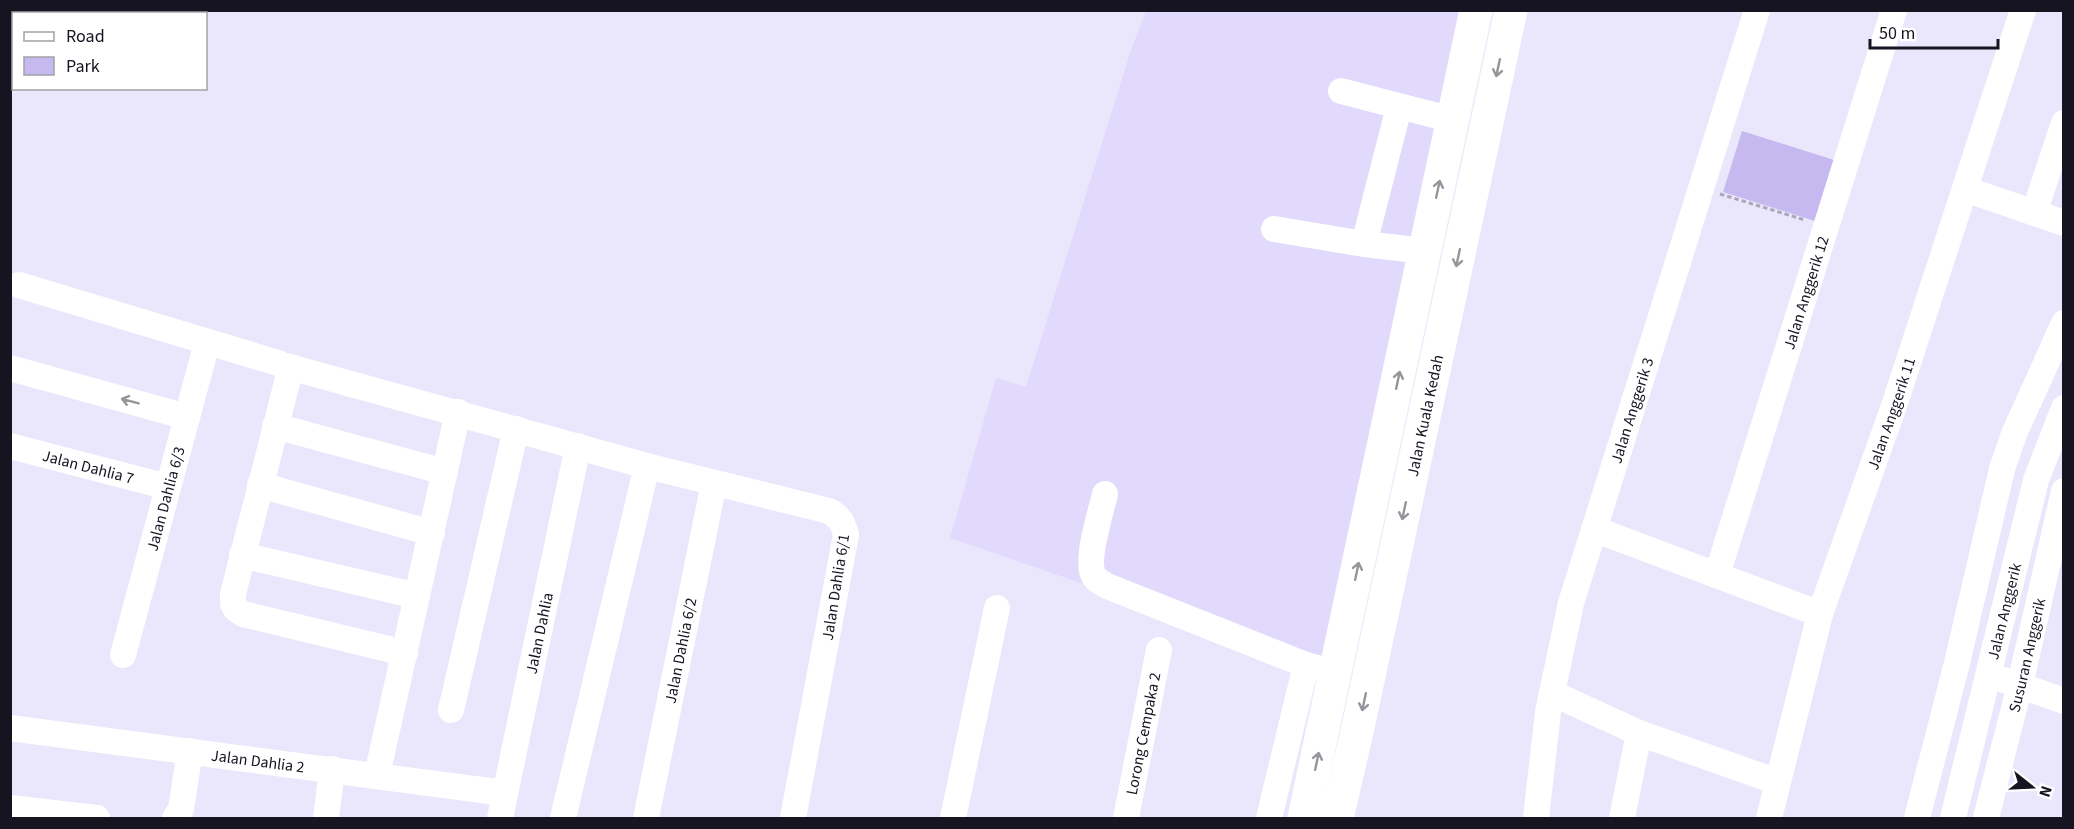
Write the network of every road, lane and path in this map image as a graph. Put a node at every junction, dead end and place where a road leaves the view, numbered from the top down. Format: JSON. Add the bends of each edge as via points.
{"nodes":[{"id":1,"x":1476,"y":10,"type":"edge"},
{"id":2,"x":1511,"y":10,"type":"edge"},
{"id":3,"x":1757,"y":10,"type":"edge"},
{"id":4,"x":1894,"y":10,"type":"edge"},
{"id":5,"x":2023,"y":10,"type":"edge"},
{"id":6,"x":1341,"y":91,"type":"dead end"},
{"id":7,"x":1400,"y":107,"type":"junction"},
{"id":8,"x":1453,"y":120,"type":"junction"},
{"id":9,"x":2064,"y":123,"type":"edge"},
{"id":10,"x":1701,"y":188,"type":"junction"},
{"id":11,"x":1965,"y":189,"type":"junction"},
{"id":12,"x":2034,"y":213,"type":"junction"},
{"id":13,"x":2064,"y":223,"type":"edge"},
{"id":14,"x":1827,"y":226,"type":"junction"},
{"id":15,"x":1274,"y":229,"type":"dead end"},
{"id":16,"x":1364,"y":244,"type":"junction"},
{"id":17,"x":1425,"y":251,"type":"junction"},
{"id":18,"x":19,"y":285,"type":"dead end"},
{"id":19,"x":2064,"y":323,"type":"edge"},
{"id":20,"x":207,"y":343,"type":"junction"},
{"id":21,"x":285,"y":365,"type":"junction"},
{"id":22,"x":10,"y":368,"type":"edge"},
{"id":23,"x":2064,"y":408,"type":"edge"},
{"id":24,"x":458,"y":412,"type":"junction"},
{"id":25,"x":187,"y":417,"type":"junction"},
{"id":26,"x":275,"y":426,"type":"junction"},
{"id":27,"x":516,"y":429,"type":"junction"},
{"id":28,"x":10,"y":446,"type":"edge"},
{"id":29,"x":578,"y":446,"type":"junction"},
{"id":30,"x":646,"y":466,"type":"junction"},
{"id":31,"x":2002,"y":469,"type":"junction"},
{"id":32,"x":445,"y":471,"type":"junction"},
{"id":33,"x":2036,"y":480,"type":"junction"},
{"id":34,"x":714,"y":483,"type":"junction"},
{"id":35,"x":260,"y":485,"type":"junction"},
{"id":36,"x":168,"y":487,"type":"junction"},
{"id":37,"x":2064,"y":491,"type":"edge"},
{"id":38,"x":1105,"y":494,"type":"dead end"},
{"id":39,"x":1594,"y":529,"type":"junction"},
{"id":40,"x":432,"y":533,"type":"junction"},
{"id":41,"x":242,"y":555,"type":"junction"},
{"id":42,"x":1717,"y":575,"type":"junction"},
{"id":43,"x":417,"y":596,"type":"junction"},
{"id":44,"x":997,"y":608,"type":"dead end"},
{"id":45,"x":1820,"y":614,"type":"junction"},
{"id":46,"x":1159,"y":650,"type":"dead end"},
{"id":47,"x":405,"y":653,"type":"junction"},
{"id":48,"x":123,"y":654,"type":"dead end"},
{"id":49,"x":1957,"y":663,"type":"junction"},
{"id":50,"x":1321,"y":669,"type":"junction"},
{"id":51,"x":1989,"y":675,"type":"junction"},
{"id":52,"x":2020,"y":685,"type":"junction"},
{"id":53,"x":1552,"y":693,"type":"junction"},
{"id":54,"x":2064,"y":700,"type":"edge"},
{"id":55,"x":451,"y":710,"type":"dead end"},
{"id":56,"x":1324,"y":726,"type":"junction"},
{"id":57,"x":10,"y":728,"type":"edge"},
{"id":58,"x":1357,"y":732,"type":"junction"},
{"id":59,"x":1639,"y":733,"type":"junction"},
{"id":60,"x":190,"y":751,"type":"junction"},
{"id":61,"x":332,"y":769,"type":"junction"},
{"id":62,"x":377,"y":775,"type":"junction"},
{"id":63,"x":1778,"y":782,"type":"junction"},
{"id":64,"x":505,"y":793,"type":"junction"},
{"id":65,"x":10,"y":808,"type":"edge"},
{"id":66,"x":97,"y":819,"type":"edge"},
{"id":67,"x":176,"y":819,"type":"edge"},
{"id":68,"x":326,"y":819,"type":"edge"},
{"id":69,"x":500,"y":819,"type":"edge"},
{"id":70,"x":563,"y":819,"type":"edge"},
{"id":71,"x":646,"y":819,"type":"edge"},
{"id":72,"x":793,"y":819,"type":"edge"},
{"id":73,"x":953,"y":819,"type":"edge"},
{"id":74,"x":1126,"y":819,"type":"edge"},
{"id":75,"x":1269,"y":819,"type":"edge"},
{"id":76,"x":1304,"y":819,"type":"edge"},
{"id":77,"x":1337,"y":819,"type":"edge"},
{"id":78,"x":1536,"y":819,"type":"edge"},
{"id":79,"x":1622,"y":819,"type":"edge"},
{"id":80,"x":1769,"y":819,"type":"edge"},
{"id":81,"x":1917,"y":819,"type":"edge"},
{"id":82,"x":1953,"y":819,"type":"edge"},
{"id":83,"x":1986,"y":819,"type":"edge"}],
"edges":[{"from":1,"to":8,"type":"main road","name":"Jalan Kuala Kedah"},
{"from":2,"to":58,"type":"main road","name":"Jalan Kuala Kedah","one_way":true},
{"from":3,"to":10,"type":"street","name":"Jalan Anggerik 3"},
{"from":4,"to":14,"type":"street","name":"Jalan Anggerik 12"},
{"from":5,"to":11,"type":"street","name":"Jalan Anggerik 11"},
{"from":6,"to":7,"type":"street"},
{"from":7,"to":8,"type":"street"},
{"from":7,"to":16,"type":"street"},
{"from":17,"to":8,"type":"main road","name":"Jalan Kuala Kedah","one_way":true},
{"from":9,"to":12,"type":"street"},
{"from":10,"to":14,"type":"path"},
{"from":10,"to":39,"type":"street","name":"Jalan Anggerik 3"},
{"from":11,"to":12,"type":"street"},
{"from":11,"to":45,"type":"street","name":"Jalan Anggerik 11"},
{"from":12,"to":13,"type":"street"},
{"from":14,"to":42,"type":"street","name":"Jalan Anggerik 12"},
{"from":15,"to":16,"type":"street"},
{"from":16,"to":17,"type":"street"},
{"from":50,"to":17,"type":"main road","name":"Jalan Kuala Kedah","one_way":true},
{"from":18,"to":20,"type":"street","name":"Jalan Dahlia 6/1"},
{"from":19,"to":31,"type":"street"},
{"from":20,"to":21,"type":"street","name":"Jalan Dahlia 6/1"},
{"from":20,"to":25,"type":"street","name":"Jalan Dahlia 6/3"},
{"from":21,"to":24,"type":"street","name":"Jalan Dahlia 6/1"},
{"from":21,"to":26,"type":"street"},
{"from":25,"to":22,"type":"street","one_way":true},
{"from":23,"to":33,"type":"street","name":"Jalan Anggerik"},
{"from":24,"to":27,"type":"street","name":"Jalan Dahlia 6/1"},
{"from":24,"to":32,"type":"street"},
{"from":25,"to":36,"type":"street","name":"Jalan Dahlia 6/3"},
{"from":26,"to":32,"type":"street"},
{"from":26,"to":35,"type":"street"},
{"from":27,"to":29,"type":"street","name":"Jalan Dahlia 6/1"},
{"from":27,"to":55,"type":"street"},
{"from":28,"to":36,"type":"street","name":"Jalan Dahlia 7"},
{"from":29,"to":30,"type":"street","name":"Jalan Dahlia 6/1"},
{"from":29,"to":64,"type":"street","name":"Jalan Dahlia"},
{"from":30,"to":34,"type":"street","name":"Jalan Dahlia 6/1"},
{"from":30,"to":70,"type":"street"},
{"from":31,"to":33,"type":"street"},
{"from":31,"to":49,"type":"street"},
{"from":32,"to":40,"type":"street"},
{"from":33,"to":51,"type":"street","name":"Jalan Anggerik"},
{"from":34,"to":71,"type":"street","name":"Jalan Dahlia 6/2"},
{"from":34,"to":72,"type":"street","name":"Jalan Dahlia 6/1","via":[[829,511],[844,524],[846,535]]},
{"from":35,"to":40,"type":"street"},
{"from":35,"to":41,"type":"street"},
{"from":36,"to":48,"type":"street","name":"Jalan Dahlia 6/3"},
{"from":37,"to":52,"type":"street","name":"Susuran Anggerik"},
{"from":38,"to":50,"type":"street","via":[[1090,561],[1096,580]]},
{"from":39,"to":42,"type":"street"},
{"from":39,"to":53,"type":"street","name":"Jalan Anggerik 3","via":[[1571,603]]},
{"from":40,"to":43,"type":"street"},
{"from":41,"to":43,"type":"street"},
{"from":41,"to":47,"type":"street","via":[[233,604],[243,614]]},
{"from":42,"to":45,"type":"street"},
{"from":43,"to":47,"type":"street"},
{"from":44,"to":73,"type":"street"},
{"from":45,"to":63,"type":"street","name":"Jalan Anggerik 11"},
{"from":46,"to":74,"type":"street","name":"Lorong Cempaka 2"},
{"from":47,"to":62,"type":"street"},
{"from":49,"to":51,"type":"street"},
{"from":49,"to":81,"type":"street"},
{"from":50,"to":56,"type":"main road","name":"Jalan Kuala Kedah"},
{"from":50,"to":75,"type":"street"},
{"from":51,"to":52,"type":"street"},
{"from":51,"to":82,"type":"street","name":"Jalan Anggerik"},
{"from":52,"to":54,"type":"street"},
{"from":52,"to":83,"type":"street","name":"Susuran Anggerik"},
{"from":53,"to":59,"type":"street"},
{"from":53,"to":78,"type":"street","name":"Jalan Anggerik 3"},
{"from":56,"to":58,"type":"main road"},
{"from":76,"to":56,"type":"main road","name":"Jalan Kuala Kedah","one_way":true},
{"from":57,"to":60,"type":"street","name":"Jalan Dahlia 2"},
{"from":58,"to":77,"type":"main road","name":"Jalan Kuala Kedah"},
{"from":59,"to":63,"type":"street"},
{"from":59,"to":79,"type":"street"},
{"from":60,"to":61,"type":"street","name":"Jalan Dahlia 2"},
{"from":60,"to":67,"type":"street"},
{"from":61,"to":62,"type":"street","name":"Jalan Dahlia 2"},
{"from":61,"to":68,"type":"street"},
{"from":62,"to":64,"type":"street","name":"Jalan Dahlia 2"},
{"from":63,"to":80,"type":"street","name":"Jalan Anggerik 11"},
{"from":64,"to":69,"type":"street","name":"Jalan Dahlia"},
{"from":65,"to":66,"type":"street"}]}
